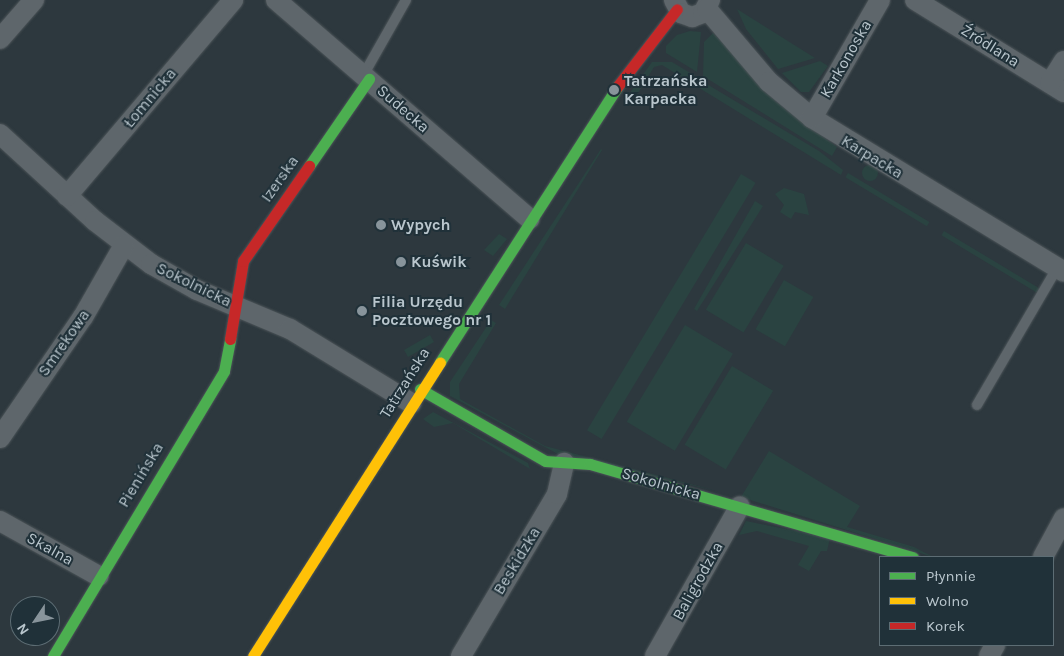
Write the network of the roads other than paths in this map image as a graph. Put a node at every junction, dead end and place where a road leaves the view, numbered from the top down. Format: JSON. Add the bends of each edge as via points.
{"nodes":[{"id":1,"x":34,"y":0,"type":"edge"},
{"id":2,"x":232,"y":0,"type":"edge"},
{"id":3,"x":276,"y":0,"type":"edge"},
{"id":4,"x":406,"y":0,"type":"edge"},
{"id":5,"x":880,"y":0,"type":"edge"},
{"id":6,"x":915,"y":0,"type":"edge"},
{"id":7,"x":676,"y":4,"type":"edge"},
{"id":8,"x":709,"y":4,"type":"edge"},
{"id":9,"x":0,"y":40,"type":"edge"},
{"id":10,"x":1064,"y":61,"type":"edge"},
{"id":11,"x":366,"y":77,"type":"junction"},
{"id":12,"x":1057,"y":88,"type":"edge"},
{"id":13,"x":812,"y":118,"type":"junction"},
{"id":14,"x":0,"y":134,"type":"edge"},
{"id":15,"x":67,"y":196,"type":"junction"},
{"id":16,"x":530,"y":219,"type":"junction"},
{"id":17,"x":124,"y":244,"type":"junction"},
{"id":18,"x":1061,"y":270,"type":"edge"},
{"id":19,"x":234,"y":304,"type":"junction"},
{"id":20,"x":416,"y":396,"type":"junction"},
{"id":21,"x":977,"y":405,"type":"dead end"},
{"id":22,"x":0,"y":438,"type":"edge"},
{"id":23,"x":564,"y":463,"type":"junction"},
{"id":24,"x":740,"y":506,"type":"junction"},
{"id":25,"x":1064,"y":518,"type":"edge"},
{"id":26,"x":0,"y":521,"type":"edge"},
{"id":27,"x":910,"y":556,"type":"edge"},
{"id":28,"x":1044,"y":556,"type":"edge"},
{"id":29,"x":100,"y":576,"type":"junction"},
{"id":30,"x":53,"y":656,"type":"edge"},
{"id":31,"x":253,"y":656,"type":"edge"},
{"id":32,"x":461,"y":656,"type":"edge"},
{"id":33,"x":656,"y":656,"type":"edge"}],
"edges":[{"from":1,"to":9,"type":"street"},
{"from":2,"to":15,"type":"street","name":"Łomnicka"},
{"from":3,"to":11,"type":"street","name":"Sudecka"},
{"from":4,"to":11,"type":"lane"},
{"from":5,"to":13,"type":"street","name":"Karkonoska"},
{"from":6,"to":12,"type":"street","name":"Źródlana"},
{"from":7,"to":8,"type":"street","via":[[692,17]]},
{"from":7,"to":16,"type":"street","name":"Tatrzańska","via":[[630,66]]},
{"from":8,"to":13,"type":"street","name":"Karpacka","via":[[770,82]]},
{"from":10,"to":12,"type":"street"},
{"from":11,"to":16,"type":"street","name":"Sudecka"},
{"from":11,"to":19,"type":"street","name":"Izerska","via":[[243,261]]},
{"from":13,"to":18,"type":"street","name":"Karpacka"},
{"from":14,"to":15,"type":"street","name":"Sokolnicka"},
{"from":15,"to":17,"type":"street","name":"Sokolnicka"},
{"from":16,"to":20,"type":"street","name":"Tatrzańska"},
{"from":17,"to":19,"type":"street","name":"Sokolnicka","via":[[174,279]]},
{"from":17,"to":22,"type":"street","name":"Smrekowa","via":[[83,317]]},
{"from":18,"to":21,"type":"lane"},
{"from":19,"to":20,"type":"street","name":"Sokolnicka","via":[[290,329]]},
{"from":19,"to":29,"type":"street","name":"Pienińska","via":[[232,343],[224,371]]},
{"from":20,"to":23,"type":"street","name":"Sokolnicka","via":[[535,458]]},
{"from":20,"to":31,"type":"street","name":"Tatrzańska"},
{"from":23,"to":24,"type":"street","name":"Sokolnicka","via":[[590,464]]},
{"from":23,"to":32,"type":"street","name":"Beskidzka","via":[[557,494]]},
{"from":24,"to":27,"type":"street","name":"Sokolnicka"},
{"from":24,"to":33,"type":"street","name":"Baligrodzka"},
{"from":25,"to":28,"type":"street"},
{"from":26,"to":29,"type":"street","name":"Skalna"},
{"from":29,"to":30,"type":"street","name":"Pienińska"}]}
